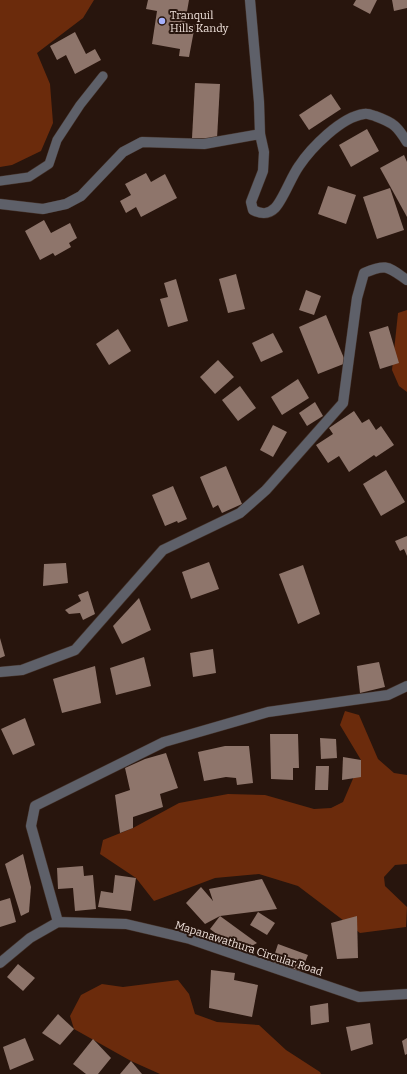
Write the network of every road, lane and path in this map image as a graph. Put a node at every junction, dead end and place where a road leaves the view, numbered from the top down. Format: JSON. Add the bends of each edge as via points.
{"nodes":[{"id":1,"x":250,"y":0,"type":"edge"},
{"id":2,"x":103,"y":76,"type":"dead end"},
{"id":3,"x":260,"y":134,"type":"junction"},
{"id":4,"x":407,"y":142,"type":"edge"},
{"id":5,"x":0,"y":181,"type":"edge"},
{"id":6,"x":0,"y":204,"type":"edge"},
{"id":7,"x":407,"y":280,"type":"edge"},
{"id":8,"x":0,"y":672,"type":"edge"},
{"id":9,"x":407,"y":686,"type":"edge"},
{"id":10,"x":58,"y":922,"type":"junction"},
{"id":11,"x":0,"y":963,"type":"edge"},
{"id":12,"x":407,"y":994,"type":"edge"}],
"edges":[{"from":1,"to":3,"type":"street"},
{"from":2,"to":5,"type":"lane","via":[[57,140],[49,164],[29,177]]},
{"from":3,"to":4,"type":"street","via":[[264,152],[263,171],[251,202],[253,210],[259,213],[269,213],[276,208],[299,166],[321,138],[352,117],[365,113],[388,121],[398,128]]},
{"from":3,"to":6,"type":"street","via":[[204,144],[142,142],[123,152],[81,196],[66,204],[43,209]]},
{"from":7,"to":8,"type":"street","via":[[389,268],[378,267],[364,273],[357,298],[343,403],[266,490],[240,513],[163,550],[75,650],[22,670]]},
{"from":9,"to":10,"type":"street","via":[[388,695],[268,712],[164,742],[36,806],[31,826]]},
{"from":10,"to":11,"type":"street","via":[[30,938]]},
{"from":10,"to":12,"type":"street","name":"Mapanawathura Circular Road","via":[[126,924],[190,939],[359,997]]}]}
